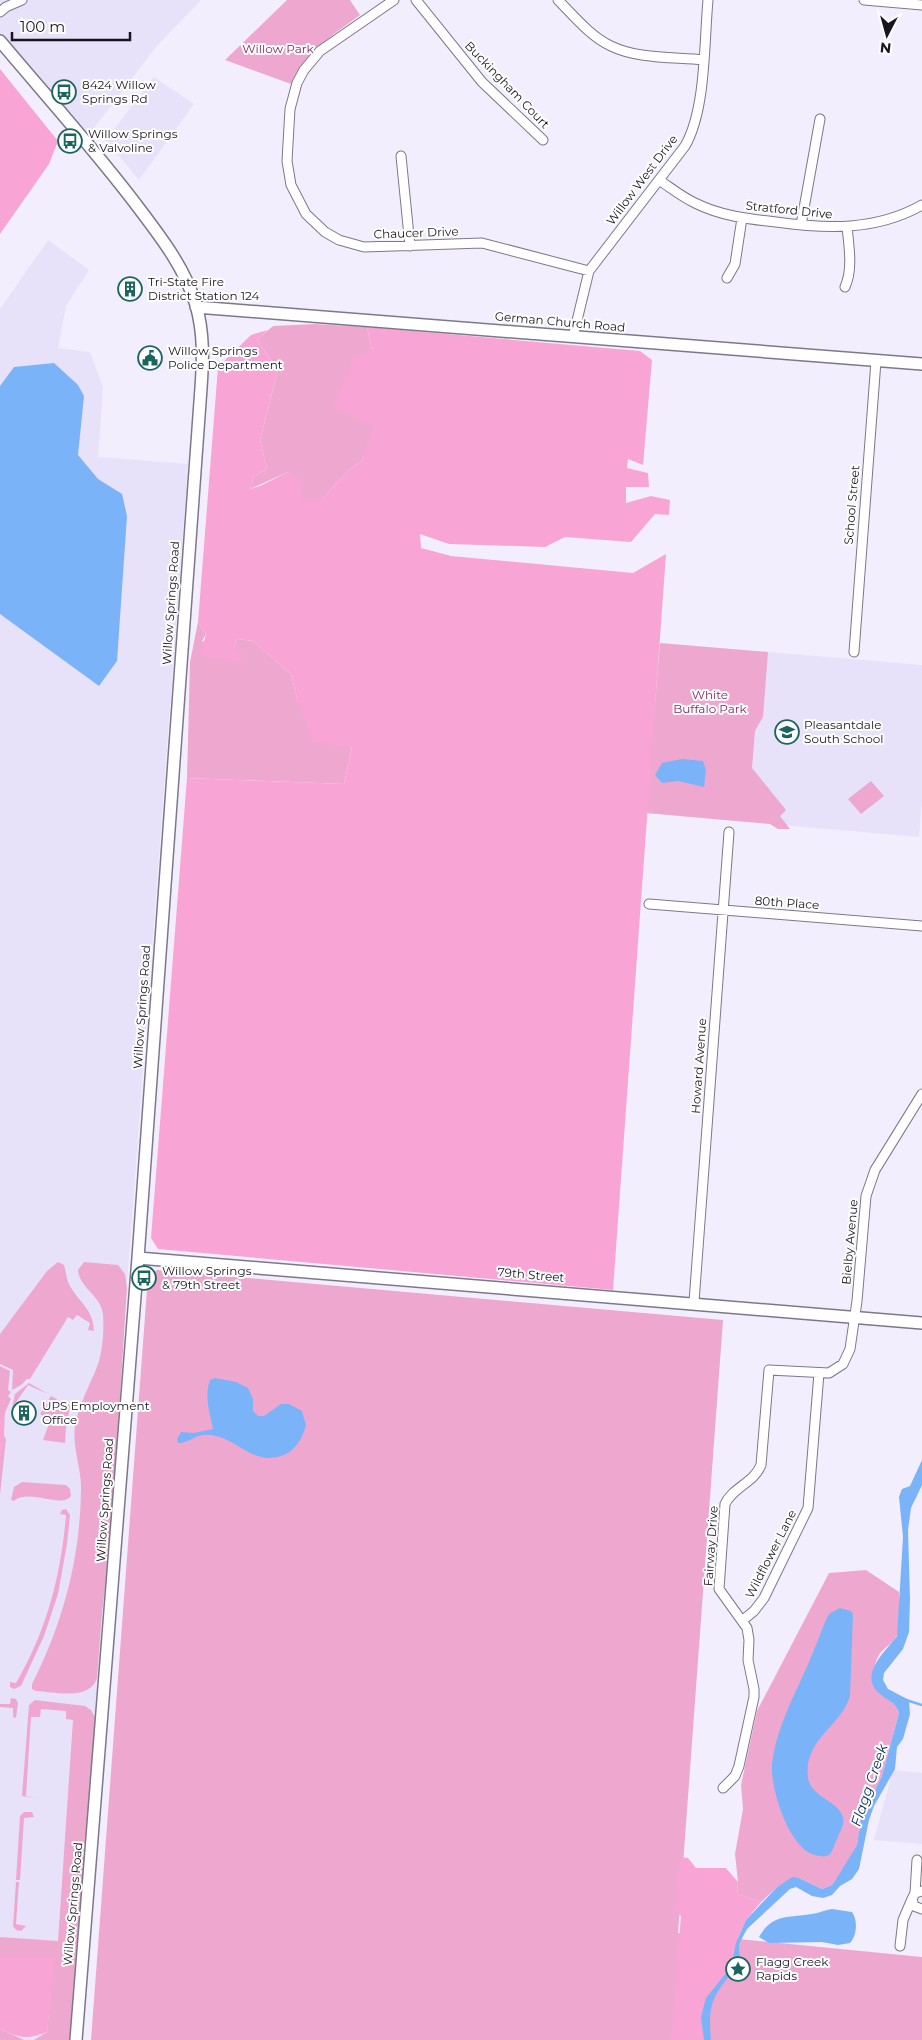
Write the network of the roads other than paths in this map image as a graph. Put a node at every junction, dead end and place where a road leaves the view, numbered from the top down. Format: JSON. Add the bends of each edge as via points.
{"nodes":[{"id":1,"x":22,"y":0,"type":"edge"},
{"id":2,"x":394,"y":0,"type":"edge"},
{"id":3,"x":416,"y":0,"type":"edge"},
{"id":4,"x":558,"y":0,"type":"edge"},
{"id":5,"x":708,"y":0,"type":"edge"},
{"id":6,"x":864,"y":0,"type":"edge"},
{"id":7,"x":922,"y":5,"type":"edge"},
{"id":8,"x":3,"y":10,"type":"edge"},
{"id":9,"x":0,"y":41,"type":"edge"},
{"id":10,"x":703,"y":60,"type":"junction"},
{"id":11,"x":820,"y":119,"type":"dead end"},
{"id":12,"x":543,"y":140,"type":"dead end"},
{"id":13,"x":401,"y":156,"type":"dead end"},
{"id":14,"x":659,"y":180,"type":"junction"},
{"id":15,"x":922,"y":205,"type":"edge"},
{"id":16,"x":742,"y":218,"type":"junction"},
{"id":17,"x":801,"y":225,"type":"junction"},
{"id":18,"x":848,"y":228,"type":"junction"},
{"id":19,"x":410,"y":246,"type":"junction"},
{"id":20,"x":589,"y":270,"type":"junction"},
{"id":21,"x":727,"y":278,"type":"dead end"},
{"id":22,"x":845,"y":287,"type":"dead end"},
{"id":23,"x":196,"y":307,"type":"junction"},
{"id":24,"x":573,"y":336,"type":"junction"},
{"id":25,"x":876,"y":360,"type":"junction"},
{"id":26,"x":922,"y":364,"type":"edge"},
{"id":27,"x":854,"y":652,"type":"dead end"},
{"id":28,"x":728,"y":832,"type":"dead end"},
{"id":29,"x":649,"y":904,"type":"dead end"},
{"id":30,"x":723,"y":911,"type":"junction"},
{"id":31,"x":922,"y":926,"type":"edge"},
{"id":32,"x":922,"y":1094,"type":"edge"},
{"id":33,"x":138,"y":1258,"type":"junction"},
{"id":34,"x":694,"y":1302,"type":"junction"},
{"id":35,"x":855,"y":1318,"type":"junction"},
{"id":36,"x":922,"y":1322,"type":"edge"},
{"id":37,"x":819,"y":1373,"type":"junction"},
{"id":38,"x":743,"y":1620,"type":"junction"},
{"id":39,"x":723,"y":1788,"type":"dead end"},
{"id":40,"x":917,"y":1860,"type":"dead end"},
{"id":41,"x":916,"y":1894,"type":"edge"},
{"id":42,"x":922,"y":1909,"type":"edge"},
{"id":43,"x":900,"y":1946,"type":"dead end"},
{"id":44,"x":76,"y":2040,"type":"edge"}],
"edges":[{"from":1,"to":8,"type":"street"},
{"from":2,"to":19,"type":"street","name":"Chaucer Drive","via":[[320,51],[304,70],[296,83],[290,109],[287,161],[297,199],[306,214],[324,232],[364,247]]},
{"from":3,"to":12,"type":"street","name":"Buckingham Court","via":[[482,82]]},
{"from":4,"to":10,"type":"street","via":[[598,39],[611,46],[639,54]]},
{"from":5,"to":10,"type":"street","name":"Willow West Drive"},
{"from":6,"to":7,"type":"street"},
{"from":9,"to":23,"type":"main road","name":"Willow Springs Road","via":[[149,221],[176,260]]},
{"from":10,"to":14,"type":"street","name":"Willow West Drive","via":[[694,128],[685,146]]},
{"from":11,"to":17,"type":"street"},
{"from":13,"to":19,"type":"street"},
{"from":14,"to":16,"type":"street","name":"Stratford Drive","via":[[693,203]]},
{"from":14,"to":20,"type":"street","name":"Willow West Drive"},
{"from":15,"to":18,"type":"street","name":"Stratford Drive","via":[[891,219]]},
{"from":16,"to":17,"type":"street","name":"Stratford Drive"},
{"from":16,"to":21,"type":"street","via":[[735,264]]},
{"from":17,"to":18,"type":"street","name":"Stratford Drive"},
{"from":18,"to":22,"type":"street","via":[[850,264]]},
{"from":19,"to":20,"type":"street","name":"Chaucer Drive","via":[[482,242]]},
{"from":20,"to":24,"type":"street","name":"Willow West Drive"},
{"from":23,"to":24,"type":"main road","name":"German Church Road"},
{"from":23,"to":33,"type":"main road","name":"Willow Springs Road","via":[[202,337],[201,388]]},
{"from":24,"to":25,"type":"main road","name":"German Church Road"},
{"from":25,"to":26,"type":"main road","name":"German Church Road"},
{"from":25,"to":27,"type":"street","name":"School Street"},
{"from":28,"to":30,"type":"street","name":"Howard Avenue"},
{"from":29,"to":30,"type":"street","name":"80th Place"},
{"from":30,"to":31,"type":"street","name":"80th Place"},
{"from":30,"to":34,"type":"street","name":"Howard Avenue"},
{"from":32,"to":35,"type":"street","name":"Bielby Avenue","via":[[875,1170],[866,1196]]},
{"from":33,"to":34,"type":"main road","name":"79th Street"},
{"from":33,"to":44,"type":"main road","name":"Willow Springs Road"},
{"from":34,"to":35,"type":"main road","name":"79th Street"},
{"from":35,"to":36,"type":"main road","name":"79th Street"},
{"from":35,"to":37,"type":"street","name":"Fairway Drive","via":[[850,1348],[843,1364],[829,1373]]},
{"from":37,"to":38,"type":"street","name":"Wildflower Lane","via":[[808,1508],[764,1598]]},
{"from":37,"to":38,"type":"street","name":"Fairway Drive","via":[[769,1370],[761,1465],[754,1477],[732,1494],[725,1504],[719,1589]]},
{"from":38,"to":39,"type":"street","name":"Fairway Drive","via":[[749,1634],[748,1660],[754,1697],[739,1766],[735,1776]]},
{"from":40,"to":41,"type":"street"},
{"from":41,"to":42,"type":"street","via":[[914,1906]]},
{"from":41,"to":43,"type":"street","via":[[903,1920]]}]}
